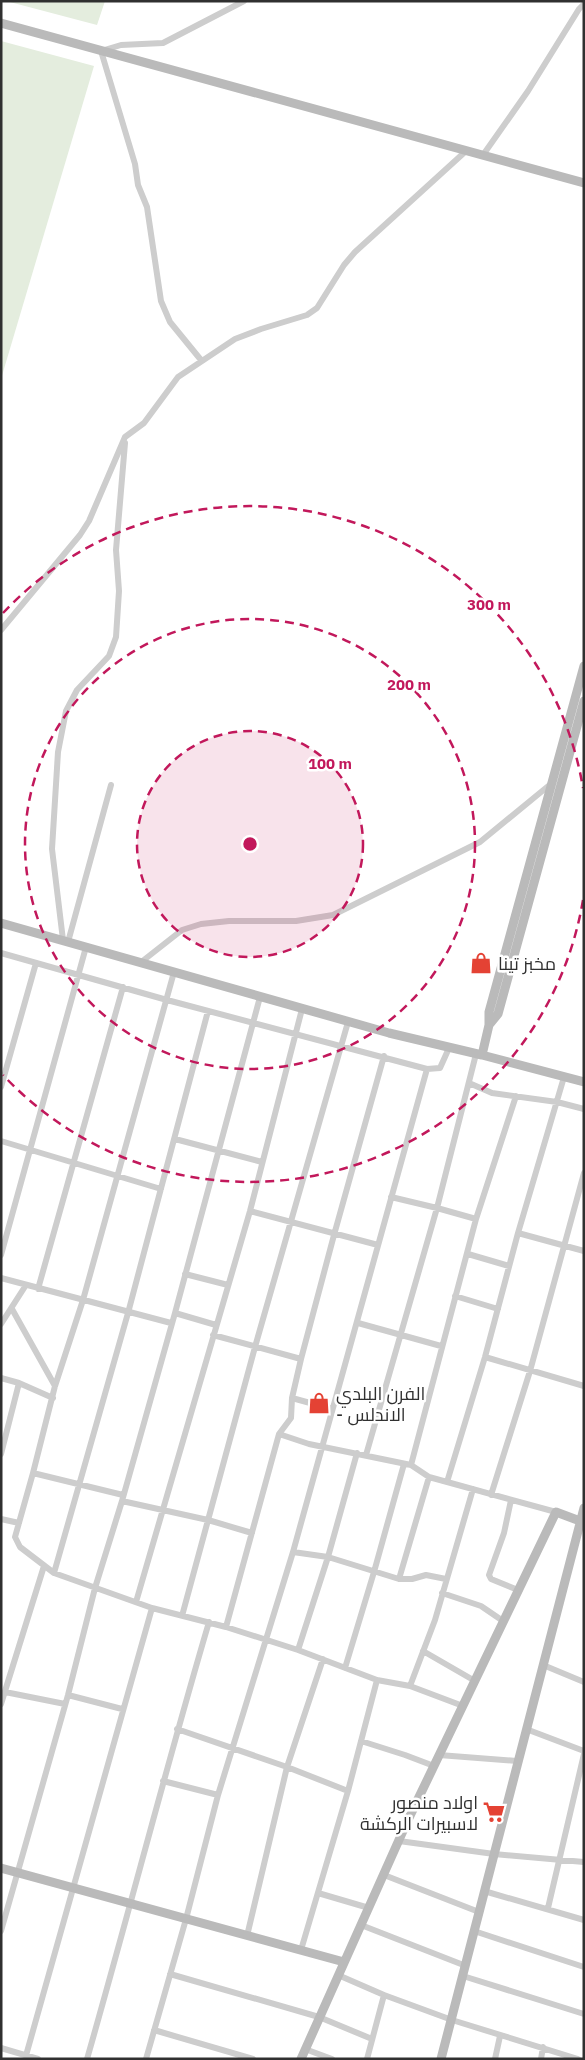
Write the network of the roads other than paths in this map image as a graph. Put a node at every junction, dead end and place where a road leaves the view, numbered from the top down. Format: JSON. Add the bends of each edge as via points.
{"nodes":[{"id":1,"x":244,"y":1,"type":"edge"},
{"id":2,"x":584,"y":4,"type":"edge"},
{"id":3,"x":1,"y":23,"type":"edge"},
{"id":4,"x":101,"y":51,"type":"junction"},
{"id":5,"x":466,"y":150,"type":"junction"},
{"id":6,"x":483,"y":155,"type":"junction"},
{"id":7,"x":584,"y":182,"type":"edge"},
{"id":8,"x":201,"y":360,"type":"junction"},
{"id":9,"x":125,"y":437,"type":"junction"},
{"id":10,"x":1,"y":630,"type":"edge"},
{"id":11,"x":584,"y":666,"type":"edge"},
{"id":12,"x":584,"y":701,"type":"edge"},
{"id":13,"x":552,"y":784,"type":"junction"},
{"id":14,"x":112,"y":785,"type":"dead end"},
{"id":15,"x":1,"y":923,"type":"edge"},
{"id":16,"x":66,"y":941,"type":"junction"},
{"id":17,"x":86,"y":947,"type":"junction"},
{"id":18,"x":1,"y":953,"type":"edge"},
{"id":19,"x":36,"y":962,"type":"junction"},
{"id":20,"x":140,"y":963,"type":"junction"},
{"id":21,"x":174,"y":972,"type":"junction"},
{"id":22,"x":78,"y":974,"type":"junction"},
{"id":23,"x":123,"y":987,"type":"junction"},
{"id":24,"x":260,"y":997,"type":"junction"},
{"id":25,"x":166,"y":1000,"type":"junction"},
{"id":26,"x":302,"y":1009,"type":"junction"},
{"id":27,"x":208,"y":1011,"type":"junction"},
{"id":28,"x":348,"y":1022,"type":"junction"},
{"id":29,"x":252,"y":1023,"type":"junction"},
{"id":30,"x":489,"y":1025,"type":"junction"},
{"id":31,"x":295,"y":1034,"type":"junction"},
{"id":32,"x":341,"y":1045,"type":"junction"},
{"id":33,"x":449,"y":1048,"type":"junction"},
{"id":34,"x":479,"y":1054,"type":"junction"},
{"id":35,"x":384,"y":1056,"type":"junction"},
{"id":36,"x":427,"y":1069,"type":"junction"},
{"id":37,"x":564,"y":1077,"type":"junction"},
{"id":38,"x":584,"y":1082,"type":"edge"},
{"id":39,"x":469,"y":1083,"type":"junction"},
{"id":40,"x":1,"y":1087,"type":"edge"},
{"id":41,"x":516,"y":1096,"type":"junction"},
{"id":42,"x":557,"y":1102,"type":"junction"},
{"id":43,"x":584,"y":1109,"type":"edge"},
{"id":44,"x":175,"y":1139,"type":"junction"},
{"id":45,"x":1,"y":1141,"type":"edge"},
{"id":46,"x":31,"y":1150,"type":"junction"},
{"id":47,"x":219,"y":1150,"type":"junction"},
{"id":48,"x":262,"y":1162,"type":"junction"},
{"id":49,"x":74,"y":1164,"type":"junction"},
{"id":50,"x":584,"y":1173,"type":"edge"},
{"id":51,"x":117,"y":1176,"type":"junction"},
{"id":52,"x":161,"y":1188,"type":"junction"},
{"id":53,"x":391,"y":1198,"type":"junction"},
{"id":54,"x":437,"y":1208,"type":"junction"},
{"id":55,"x":250,"y":1211,"type":"junction"},
{"id":56,"x":476,"y":1220,"type":"junction"},
{"id":57,"x":291,"y":1222,"type":"junction"},
{"id":58,"x":518,"y":1233,"type":"junction"},
{"id":59,"x":334,"y":1234,"type":"junction"},
{"id":60,"x":378,"y":1245,"type":"junction"},
{"id":61,"x":563,"y":1246,"type":"junction"},
{"id":62,"x":584,"y":1251,"type":"edge"},
{"id":63,"x":468,"y":1254,"type":"junction"},
{"id":64,"x":1,"y":1256,"type":"edge"},
{"id":65,"x":509,"y":1266,"type":"junction"},
{"id":66,"x":185,"y":1274,"type":"junction"},
{"id":67,"x":1,"y":1278,"type":"edge"},
{"id":68,"x":26,"y":1285,"type":"junction"},
{"id":69,"x":228,"y":1285,"type":"junction"},
{"id":70,"x":38,"y":1289,"type":"junction"},
{"id":71,"x":455,"y":1296,"type":"junction"},
{"id":72,"x":83,"y":1300,"type":"junction"},
{"id":73,"x":12,"y":1309,"type":"junction"},
{"id":74,"x":498,"y":1309,"type":"junction"},
{"id":75,"x":128,"y":1313,"type":"junction"},
{"id":76,"x":175,"y":1313,"type":"junction"},
{"id":77,"x":171,"y":1323,"type":"junction"},
{"id":78,"x":1,"y":1324,"type":"edge"},
{"id":79,"x":358,"y":1324,"type":"junction"},
{"id":80,"x":216,"y":1325,"type":"junction"},
{"id":81,"x":401,"y":1334,"type":"junction"},
{"id":82,"x":213,"y":1335,"type":"junction"},
{"id":83,"x":442,"y":1346,"type":"junction"},
{"id":84,"x":255,"y":1347,"type":"junction"},
{"id":85,"x":485,"y":1358,"type":"junction"},
{"id":86,"x":301,"y":1359,"type":"junction"},
{"id":87,"x":530,"y":1371,"type":"junction"},
{"id":88,"x":1,"y":1378,"type":"edge"},
{"id":89,"x":19,"y":1384,"type":"junction"},
{"id":90,"x":55,"y":1386,"type":"junction"},
{"id":91,"x":584,"y":1386,"type":"edge"},
{"id":92,"x":53,"y":1398,"type":"junction"},
{"id":93,"x":292,"y":1398,"type":"junction"},
{"id":94,"x":332,"y":1408,"type":"junction"},
{"id":95,"x":279,"y":1434,"type":"junction"},
{"id":96,"x":322,"y":1447,"type":"junction"},
{"id":97,"x":357,"y":1453,"type":"junction"},
{"id":98,"x":1,"y":1454,"type":"edge"},
{"id":99,"x":366,"y":1455,"type":"junction"},
{"id":100,"x":407,"y":1464,"type":"junction"},
{"id":101,"x":33,"y":1473,"type":"junction"},
{"id":102,"x":429,"y":1477,"type":"junction"},
{"id":103,"x":447,"y":1482,"type":"junction"},
{"id":104,"x":78,"y":1485,"type":"junction"},
{"id":105,"x":473,"y":1490,"type":"junction"},
{"id":106,"x":491,"y":1495,"type":"junction"},
{"id":107,"x":123,"y":1498,"type":"junction"},
{"id":108,"x":511,"y":1500,"type":"junction"},
{"id":109,"x":584,"y":1508,"type":"edge"},
{"id":110,"x":163,"y":1511,"type":"junction"},
{"id":111,"x":556,"y":1512,"type":"junction"},
{"id":112,"x":1,"y":1518,"type":"edge"},
{"id":113,"x":208,"y":1520,"type":"junction"},
{"id":114,"x":582,"y":1522,"type":"edge"},
{"id":115,"x":19,"y":1523,"type":"junction"},
{"id":116,"x":252,"y":1533,"type":"junction"},
{"id":117,"x":293,"y":1552,"type":"junction"},
{"id":118,"x":328,"y":1557,"type":"junction"},
{"id":119,"x":44,"y":1566,"type":"junction"},
{"id":120,"x":374,"y":1572,"type":"junction"},
{"id":121,"x":54,"y":1573,"type":"junction"},
{"id":122,"x":399,"y":1578,"type":"junction"},
{"id":123,"x":446,"y":1579,"type":"junction"},
{"id":124,"x":95,"y":1588,"type":"junction"},
{"id":125,"x":518,"y":1590,"type":"junction"},
{"id":126,"x":442,"y":1593,"type":"junction"},
{"id":127,"x":136,"y":1602,"type":"junction"},
{"id":128,"x":152,"y":1608,"type":"junction"},
{"id":129,"x":182,"y":1616,"type":"junction"},
{"id":130,"x":503,"y":1621,"type":"junction"},
{"id":131,"x":209,"y":1622,"type":"junction"},
{"id":132,"x":226,"y":1627,"type":"junction"},
{"id":133,"x":267,"y":1640,"type":"junction"},
{"id":134,"x":298,"y":1650,"type":"junction"},
{"id":135,"x":423,"y":1651,"type":"junction"},
{"id":136,"x":323,"y":1659,"type":"junction"},
{"id":137,"x":543,"y":1665,"type":"junction"},
{"id":138,"x":345,"y":1668,"type":"junction"},
{"id":139,"x":377,"y":1680,"type":"junction"},
{"id":140,"x":475,"y":1681,"type":"junction"},
{"id":141,"x":584,"y":1682,"type":"edge"},
{"id":142,"x":410,"y":1686,"type":"junction"},
{"id":143,"x":5,"y":1692,"type":"junction"},
{"id":144,"x":68,"y":1695,"type":"junction"},
{"id":145,"x":1,"y":1702,"type":"edge"},
{"id":146,"x":65,"y":1704,"type":"junction"},
{"id":147,"x":462,"y":1706,"type":"junction"},
{"id":148,"x":122,"y":1709,"type":"junction"},
{"id":149,"x":177,"y":1729,"type":"junction"},
{"id":150,"x":526,"y":1729,"type":"junction"},
{"id":151,"x":361,"y":1741,"type":"junction"},
{"id":152,"x":233,"y":1747,"type":"junction"},
{"id":153,"x":584,"y":1753,"type":"edge"},
{"id":154,"x":439,"y":1755,"type":"junction"},
{"id":155,"x":517,"y":1761,"type":"junction"},
{"id":156,"x":434,"y":1766,"type":"junction"},
{"id":157,"x":286,"y":1767,"type":"junction"},
{"id":158,"x":163,"y":1781,"type":"junction"},
{"id":159,"x":348,"y":1791,"type":"junction"},
{"id":160,"x":218,"y":1795,"type":"junction"},
{"id":161,"x":400,"y":1841,"type":"junction"},
{"id":162,"x":494,"y":1854,"type":"junction"},
{"id":163,"x":558,"y":1860,"type":"junction"},
{"id":164,"x":584,"y":1862,"type":"edge"},
{"id":165,"x":1,"y":1868,"type":"edge"},
{"id":166,"x":18,"y":1873,"type":"junction"},
{"id":167,"x":384,"y":1875,"type":"junction"},
{"id":168,"x":72,"y":1888,"type":"junction"},
{"id":169,"x":484,"y":1891,"type":"junction"},
{"id":170,"x":318,"y":1893,"type":"junction"},
{"id":171,"x":131,"y":1904,"type":"junction"},
{"id":172,"x":369,"y":1908,"type":"junction"},
{"id":173,"x":548,"y":1908,"type":"junction"},
{"id":174,"x":479,"y":1912,"type":"junction"},
{"id":175,"x":186,"y":1919,"type":"junction"},
{"id":176,"x":584,"y":1920,"type":"edge"},
{"id":177,"x":361,"y":1925,"type":"junction"},
{"id":178,"x":1,"y":1931,"type":"edge"},
{"id":179,"x":474,"y":1931,"type":"junction"},
{"id":180,"x":247,"y":1936,"type":"junction"},
{"id":181,"x":301,"y":1950,"type":"junction"},
{"id":182,"x":344,"y":1962,"type":"junction"},
{"id":183,"x":466,"y":1966,"type":"junction"},
{"id":184,"x":584,"y":1967,"type":"edge"},
{"id":185,"x":170,"y":1974,"type":"junction"},
{"id":186,"x":338,"y":1975,"type":"junction"},
{"id":187,"x":463,"y":1976,"type":"junction"},
{"id":188,"x":384,"y":1996,"type":"junction"},
{"id":189,"x":584,"y":2014,"type":"edge"},
{"id":190,"x":320,"y":2017,"type":"junction"},
{"id":191,"x":452,"y":2020,"type":"junction"},
{"id":192,"x":154,"y":2030,"type":"junction"},
{"id":193,"x":500,"y":2036,"type":"junction"},
{"id":194,"x":372,"y":2038,"type":"junction"},
{"id":195,"x":543,"y":2047,"type":"junction"},
{"id":196,"x":1,"y":2048,"type":"edge"},
{"id":197,"x":305,"y":2049,"type":"junction"},
{"id":198,"x":25,"y":2057,"type":"edge"},
{"id":199,"x":38,"y":2059,"type":"edge"},
{"id":200,"x":87,"y":2059,"type":"edge"},
{"id":201,"x":146,"y":2059,"type":"edge"},
{"id":202,"x":253,"y":2059,"type":"edge"},
{"id":203,"x":301,"y":2059,"type":"edge"},
{"id":204,"x":332,"y":2059,"type":"edge"},
{"id":205,"x":367,"y":2059,"type":"edge"},
{"id":206,"x":442,"y":2059,"type":"edge"},
{"id":207,"x":495,"y":2059,"type":"edge"},
{"id":208,"x":540,"y":2059,"type":"edge"},
{"id":209,"x":578,"y":2059,"type":"edge"}],
"edges":[{"from":1,"to":4,"type":"street","via":[[163,43],[122,45]]},
{"from":2,"to":6,"type":"street"},
{"from":3,"to":4,"type":"street"},
{"from":4,"to":5,"type":"street"},
{"from":4,"to":8,"type":"street","via":[[147,207],[161,301],[170,322]]},
{"from":5,"to":6,"type":"street"},
{"from":5,"to":8,"type":"street","via":[[355,252],[318,308],[308,315],[234,339]]},
{"from":6,"to":7,"type":"street"},
{"from":8,"to":9,"type":"street","via":[[178,377],[144,423]]},
{"from":9,"to":10,"type":"street","via":[[89,521]]},
{"from":9,"to":16,"type":"street","via":[[116,550],[119,591],[116,637],[109,656],[77,690],[66,711],[58,752],[52,849]]},
{"from":11,"to":13,"type":"street"},
{"from":12,"to":30,"type":"street","via":[[498,1014]]},
{"from":13,"to":20,"type":"street","via":[[480,842],[332,915],[296,921],[201,924],[182,930]]},
{"from":13,"to":30,"type":"street","via":[[489,1012]]},
{"from":14,"to":16,"type":"street"},
{"from":15,"to":16,"type":"street"},
{"from":16,"to":17,"type":"street"},
{"from":17,"to":20,"type":"street"},
{"from":17,"to":22,"type":"street"},
{"from":18,"to":19,"type":"street"},
{"from":19,"to":22,"type":"street"},
{"from":19,"to":40,"type":"street"},
{"from":20,"to":21,"type":"street"},
{"from":21,"to":24,"type":"street"},
{"from":21,"to":25,"type":"street"},
{"from":22,"to":23,"type":"street"},
{"from":22,"to":46,"type":"street"},
{"from":23,"to":25,"type":"street"},
{"from":23,"to":49,"type":"street"},
{"from":24,"to":26,"type":"street"},
{"from":24,"to":29,"type":"street"},
{"from":25,"to":27,"type":"street"},
{"from":25,"to":51,"type":"street"},
{"from":26,"to":28,"type":"street"},
{"from":26,"to":31,"type":"street"},
{"from":27,"to":29,"type":"street"},
{"from":27,"to":44,"type":"street"},
{"from":28,"to":32,"type":"street"},
{"from":28,"to":33,"type":"street"},
{"from":29,"to":31,"type":"street"},
{"from":29,"to":47,"type":"street"},
{"from":30,"to":34,"type":"street"},
{"from":31,"to":32,"type":"street"},
{"from":31,"to":48,"type":"street"},
{"from":32,"to":35,"type":"street"},
{"from":32,"to":57,"type":"street"},
{"from":33,"to":34,"type":"street"},
{"from":33,"to":36,"type":"street","via":[[440,1068]]},
{"from":34,"to":37,"type":"street"},
{"from":34,"to":39,"type":"street"},
{"from":35,"to":36,"type":"street"},
{"from":35,"to":59,"type":"street"},
{"from":36,"to":53,"type":"street"},
{"from":37,"to":38,"type":"street"},
{"from":37,"to":42,"type":"street"},
{"from":39,"to":41,"type":"street","via":[[492,1093]]},
{"from":39,"to":54,"type":"street"},
{"from":41,"to":42,"type":"street"},
{"from":41,"to":56,"type":"street"},
{"from":42,"to":43,"type":"street"},
{"from":42,"to":58,"type":"street"},
{"from":44,"to":47,"type":"street"},
{"from":44,"to":52,"type":"street"},
{"from":45,"to":46,"type":"street"},
{"from":46,"to":49,"type":"street"},
{"from":46,"to":64,"type":"street"},
{"from":47,"to":48,"type":"street"},
{"from":47,"to":66,"type":"street"},
{"from":48,"to":55,"type":"street"},
{"from":49,"to":51,"type":"street"},
{"from":49,"to":70,"type":"street"},
{"from":50,"to":61,"type":"street"},
{"from":51,"to":52,"type":"street"},
{"from":51,"to":72,"type":"street"},
{"from":52,"to":75,"type":"street"},
{"from":53,"to":54,"type":"street"},
{"from":53,"to":60,"type":"street"},
{"from":54,"to":56,"type":"street"},
{"from":54,"to":81,"type":"street"},
{"from":55,"to":57,"type":"street"},
{"from":55,"to":69,"type":"street"},
{"from":56,"to":63,"type":"street"},
{"from":57,"to":59,"type":"street"},
{"from":57,"to":84,"type":"street"},
{"from":58,"to":61,"type":"street"},
{"from":58,"to":65,"type":"street"},
{"from":59,"to":60,"type":"street"},
{"from":59,"to":86,"type":"street"},
{"from":60,"to":79,"type":"street"},
{"from":61,"to":62,"type":"street"},
{"from":61,"to":87,"type":"street"},
{"from":63,"to":65,"type":"street"},
{"from":63,"to":71,"type":"street"},
{"from":65,"to":74,"type":"street"},
{"from":66,"to":69,"type":"street"},
{"from":66,"to":76,"type":"street"},
{"from":67,"to":68,"type":"street"},
{"from":68,"to":70,"type":"street"},
{"from":68,"to":73,"type":"street"},
{"from":69,"to":80,"type":"street"},
{"from":70,"to":72,"type":"street"},
{"from":71,"to":74,"type":"street"},
{"from":71,"to":83,"type":"street"},
{"from":72,"to":75,"type":"street"},
{"from":72,"to":90,"type":"street"},
{"from":73,"to":78,"type":"street"},
{"from":73,"to":90,"type":"street"},
{"from":74,"to":85,"type":"street"},
{"from":75,"to":77,"type":"street"},
{"from":75,"to":104,"type":"street"},
{"from":76,"to":77,"type":"street"},
{"from":76,"to":80,"type":"street"},
{"from":77,"to":107,"type":"street"},
{"from":79,"to":81,"type":"street"},
{"from":79,"to":94,"type":"street"},
{"from":80,"to":82,"type":"street"},
{"from":81,"to":83,"type":"street"},
{"from":81,"to":99,"type":"street"},
{"from":82,"to":84,"type":"street"},
{"from":82,"to":110,"type":"street"},
{"from":83,"to":100,"type":"street"},
{"from":84,"to":86,"type":"street"},
{"from":84,"to":113,"type":"street"},
{"from":85,"to":87,"type":"street"},
{"from":85,"to":103,"type":"street"},
{"from":86,"to":93,"type":"street"},
{"from":87,"to":91,"type":"street"},
{"from":87,"to":106,"type":"street"},
{"from":88,"to":89,"type":"street"},
{"from":89,"to":92,"type":"street"},
{"from":89,"to":98,"type":"street"},
{"from":90,"to":92,"type":"street"},
{"from":92,"to":101,"type":"street"},
{"from":93,"to":94,"type":"street"},
{"from":93,"to":95,"type":"street","via":[[291,1418]]},
{"from":94,"to":96,"type":"street"},
{"from":95,"to":96,"type":"street"},
{"from":95,"to":116,"type":"street"},
{"from":96,"to":97,"type":"street"},
{"from":96,"to":117,"type":"street"},
{"from":97,"to":99,"type":"street"},
{"from":97,"to":118,"type":"street"},
{"from":99,"to":100,"type":"street"},
{"from":100,"to":102,"type":"street"},
{"from":100,"to":120,"type":"street"},
{"from":101,"to":104,"type":"street"},
{"from":101,"to":115,"type":"street"},
{"from":102,"to":103,"type":"street"},
{"from":102,"to":122,"type":"street"},
{"from":103,"to":105,"type":"street"},
{"from":104,"to":107,"type":"street"},
{"from":104,"to":121,"type":"street"},
{"from":105,"to":106,"type":"street"},
{"from":105,"to":123,"type":"street"},
{"from":106,"to":108,"type":"street"},
{"from":107,"to":110,"type":"street"},
{"from":107,"to":124,"type":"street"},
{"from":108,"to":111,"type":"street"},
{"from":108,"to":125,"type":"street","via":[[504,1533],[489,1575],[491,1579]]},
{"from":109,"to":114,"type":"street"},
{"from":110,"to":113,"type":"street"},
{"from":110,"to":127,"type":"street"},
{"from":111,"to":114,"type":"street"},
{"from":111,"to":125,"type":"street"},
{"from":112,"to":115,"type":"street"},
{"from":113,"to":116,"type":"street"},
{"from":113,"to":129,"type":"street"},
{"from":114,"to":137,"type":"street"},
{"from":115,"to":119,"type":"street","via":[[15,1541]]},
{"from":116,"to":132,"type":"street"},
{"from":117,"to":118,"type":"street"},
{"from":117,"to":133,"type":"street"},
{"from":118,"to":120,"type":"street"},
{"from":118,"to":134,"type":"street"},
{"from":119,"to":121,"type":"street"},
{"from":119,"to":143,"type":"street"},
{"from":120,"to":122,"type":"street"},
{"from":120,"to":138,"type":"street"},
{"from":121,"to":124,"type":"street"},
{"from":122,"to":123,"type":"street","via":[[426,1575]]},
{"from":123,"to":126,"type":"street"},
{"from":124,"to":127,"type":"street"},
{"from":124,"to":144,"type":"street"},
{"from":125,"to":130,"type":"street"},
{"from":126,"to":130,"type":"street","via":[[481,1606]]},
{"from":126,"to":135,"type":"street"},
{"from":127,"to":128,"type":"street"},
{"from":128,"to":129,"type":"street"},
{"from":128,"to":148,"type":"street"},
{"from":129,"to":131,"type":"street"},
{"from":130,"to":140,"type":"street"},
{"from":131,"to":132,"type":"street"},
{"from":131,"to":149,"type":"street"},
{"from":132,"to":133,"type":"street"},
{"from":133,"to":134,"type":"street"},
{"from":133,"to":152,"type":"street"},
{"from":134,"to":136,"type":"street"},
{"from":135,"to":140,"type":"street"},
{"from":135,"to":142,"type":"street"},
{"from":136,"to":138,"type":"street"},
{"from":136,"to":157,"type":"street"},
{"from":137,"to":141,"type":"street"},
{"from":137,"to":150,"type":"street"},
{"from":138,"to":139,"type":"street"},
{"from":139,"to":142,"type":"street"},
{"from":139,"to":151,"type":"street"},
{"from":140,"to":147,"type":"street"},
{"from":142,"to":147,"type":"street"},
{"from":143,"to":145,"type":"street"},
{"from":143,"to":146,"type":"street"},
{"from":144,"to":146,"type":"street"},
{"from":144,"to":148,"type":"street"},
{"from":146,"to":166,"type":"street"},
{"from":147,"to":154,"type":"street"},
{"from":148,"to":168,"type":"street"},
{"from":149,"to":152,"type":"street"},
{"from":149,"to":158,"type":"street"},
{"from":150,"to":153,"type":"street"},
{"from":150,"to":155,"type":"street"},
{"from":151,"to":156,"type":"street"},
{"from":151,"to":159,"type":"street"},
{"from":152,"to":157,"type":"street"},
{"from":152,"to":160,"type":"street"},
{"from":153,"to":163,"type":"street"},
{"from":154,"to":155,"type":"street"},
{"from":154,"to":156,"type":"street"},
{"from":155,"to":162,"type":"street"},
{"from":156,"to":161,"type":"street"},
{"from":157,"to":159,"type":"street"},
{"from":157,"to":180,"type":"street"},
{"from":158,"to":160,"type":"street"},
{"from":158,"to":171,"type":"street"},
{"from":159,"to":170,"type":"street"},
{"from":160,"to":175,"type":"street"},
{"from":161,"to":162,"type":"street"},
{"from":161,"to":167,"type":"street"},
{"from":162,"to":163,"type":"street"},
{"from":162,"to":169,"type":"street"},
{"from":163,"to":164,"type":"street"},
{"from":163,"to":173,"type":"street"},
{"from":165,"to":166,"type":"street"},
{"from":166,"to":168,"type":"street"},
{"from":166,"to":178,"type":"street"},
{"from":167,"to":172,"type":"street"},
{"from":167,"to":174,"type":"street"},
{"from":168,"to":171,"type":"street"},
{"from":168,"to":198,"type":"street"},
{"from":169,"to":173,"type":"street"},
{"from":169,"to":174,"type":"street"},
{"from":170,"to":172,"type":"street"},
{"from":170,"to":181,"type":"street"},
{"from":171,"to":175,"type":"street"},
{"from":171,"to":200,"type":"street"},
{"from":172,"to":177,"type":"street"},
{"from":173,"to":176,"type":"street"},
{"from":174,"to":179,"type":"street"},
{"from":175,"to":180,"type":"street"},
{"from":175,"to":185,"type":"street"},
{"from":177,"to":182,"type":"street"},
{"from":177,"to":183,"type":"street"},
{"from":179,"to":183,"type":"street"},
{"from":179,"to":184,"type":"street"},
{"from":180,"to":181,"type":"street"},
{"from":181,"to":182,"type":"street"},
{"from":182,"to":186,"type":"street"},
{"from":183,"to":187,"type":"street"},
{"from":185,"to":190,"type":"street"},
{"from":185,"to":192,"type":"street"},
{"from":186,"to":188,"type":"street"},
{"from":186,"to":190,"type":"street"},
{"from":187,"to":189,"type":"street"},
{"from":187,"to":191,"type":"street"},
{"from":188,"to":191,"type":"street"},
{"from":188,"to":194,"type":"street"},
{"from":190,"to":194,"type":"street"},
{"from":190,"to":197,"type":"street"},
{"from":191,"to":193,"type":"street"},
{"from":191,"to":206,"type":"street"},
{"from":192,"to":201,"type":"street"},
{"from":192,"to":202,"type":"street"},
{"from":193,"to":195,"type":"street"},
{"from":193,"to":207,"type":"street"},
{"from":194,"to":205,"type":"street"},
{"from":195,"to":208,"type":"street"},
{"from":195,"to":209,"type":"street"},
{"from":196,"to":198,"type":"street"},
{"from":197,"to":203,"type":"street"},
{"from":197,"to":204,"type":"street"},
{"from":198,"to":199,"type":"street"}]}
